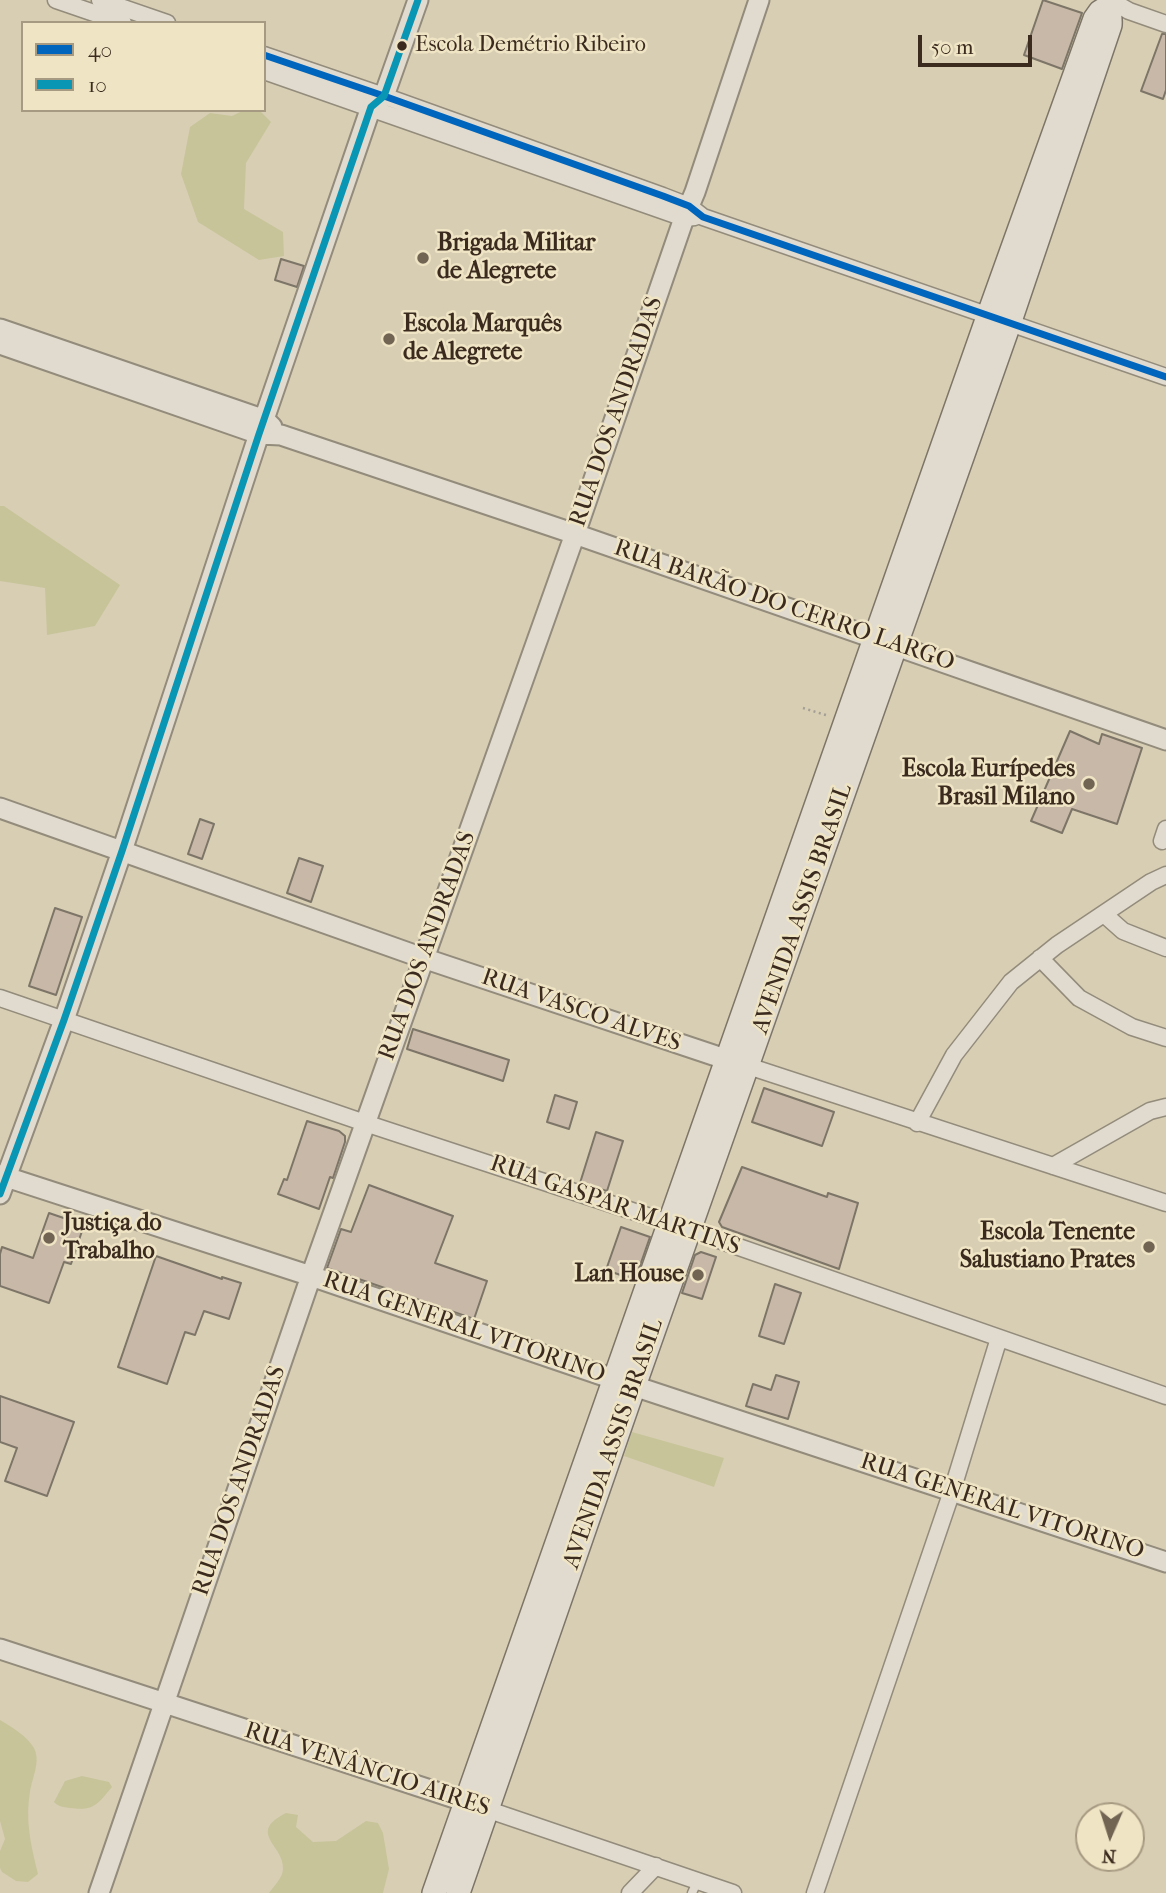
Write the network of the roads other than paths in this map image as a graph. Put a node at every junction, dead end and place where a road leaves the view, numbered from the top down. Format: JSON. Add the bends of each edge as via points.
{"nodes":[{"id":1,"x":57,"y":0,"type":"edge"},
{"id":2,"x":100,"y":0,"type":"edge"},
{"id":3,"x":418,"y":0,"type":"edge"},
{"id":4,"x":759,"y":0,"type":"edge"},
{"id":5,"x":1109,"y":3,"type":"edge"},
{"id":6,"x":117,"y":21,"type":"edge"},
{"id":7,"x":161,"y":21,"type":"edge"},
{"id":8,"x":1166,"y":24,"type":"edge"},
{"id":9,"x":266,"y":56,"type":"edge"},
{"id":10,"x":266,"y":72,"type":"edge"},
{"id":11,"x":378,"y":101,"type":"junction"},
{"id":12,"x":692,"y":214,"type":"junction"},
{"id":13,"x":998,"y":320,"type":"junction"},
{"id":14,"x":0,"y":329,"type":"edge"},
{"id":15,"x":0,"y":344,"type":"edge"},
{"id":16,"x":1166,"y":377,"type":"edge"},
{"id":17,"x":262,"y":427,"type":"junction"},
{"id":18,"x":575,"y":534,"type":"junction"},
{"id":19,"x":885,"y":641,"type":"junction"},
{"id":20,"x":1166,"y":740,"type":"edge"},
{"id":21,"x":0,"y":808,"type":"edge"},
{"id":22,"x":824,"y":817,"type":"junction"},
{"id":23,"x":122,"y":850,"type":"junction"},
{"id":24,"x":1166,"y":875,"type":"edge"},
{"id":25,"x":1105,"y":915,"type":"junction"},
{"id":26,"x":1166,"y":948,"type":"edge"},
{"id":27,"x":423,"y":957,"type":"junction"},
{"id":28,"x":1040,"y":958,"type":"junction"},
{"id":29,"x":0,"y":998,"type":"edge"},
{"id":30,"x":64,"y":1020,"type":"junction"},
{"id":31,"x":1166,"y":1038,"type":"edge"},
{"id":32,"x":738,"y":1063,"type":"junction"},
{"id":33,"x":1166,"y":1107,"type":"edge"},
{"id":34,"x":365,"y":1123,"type":"junction"},
{"id":35,"x":917,"y":1123,"type":"junction"},
{"id":36,"x":1053,"y":1166,"type":"junction"},
{"id":37,"x":2,"y":1182,"type":"edge"},
{"id":38,"x":1166,"y":1203,"type":"edge"},
{"id":39,"x":680,"y":1227,"type":"junction"},
{"id":40,"x":311,"y":1276,"type":"junction"},
{"id":41,"x":999,"y":1339,"type":"junction"},
{"id":42,"x":625,"y":1383,"type":"junction"},
{"id":43,"x":1166,"y":1396,"type":"edge"},
{"id":44,"x":952,"y":1491,"type":"junction"},
{"id":45,"x":1166,"y":1562,"type":"edge"},
{"id":46,"x":0,"y":1649,"type":"edge"},
{"id":47,"x":163,"y":1704,"type":"junction"},
{"id":48,"x":476,"y":1805,"type":"junction"},
{"id":49,"x":656,"y":1866,"type":"junction"},
{"id":50,"x":694,"y":1887,"type":"edge"},
{"id":51,"x":99,"y":1893,"type":"edge"},
{"id":52,"x":434,"y":1893,"type":"edge"},
{"id":53,"x":458,"y":1893,"type":"edge"},
{"id":54,"x":630,"y":1893,"type":"edge"},
{"id":55,"x":733,"y":1893,"type":"edge"},
{"id":56,"x":815,"y":1893,"type":"edge"}],
"edges":[{"from":1,"to":6,"type":"street"},
{"from":2,"to":7,"type":"street"},
{"from":3,"to":11,"type":"street"},
{"from":4,"to":12,"type":"street","name":"RUA DOS ANDRADAS"},
{"from":5,"to":8,"type":"street"},
{"from":5,"to":13,"type":"main road","name":"AVENIDA ASSIS BRASIL","via":[[1110,24]]},
{"from":9,"to":11,"type":"street"},
{"from":10,"to":11,"type":"street"},
{"from":11,"to":12,"type":"street"},
{"from":11,"to":17,"type":"street"},
{"from":12,"to":13,"type":"street"},
{"from":12,"to":18,"type":"street","name":"RUA DOS ANDRADAS"},
{"from":13,"to":16,"type":"street"},
{"from":13,"to":19,"type":"main road","name":"AVENIDA ASSIS BRASIL"},
{"from":14,"to":17,"type":"street","name":"RUA BARÃO DO CERRO LARGO"},
{"from":15,"to":17,"type":"street","name":"RUA BARÃO DO CERRO LARGO"},
{"from":17,"to":18,"type":"street","name":"RUA BARÃO DO CERRO LARGO"},
{"from":17,"to":23,"type":"street"},
{"from":18,"to":19,"type":"street","name":"RUA BARÃO DO CERRO LARGO"},
{"from":18,"to":27,"type":"street","name":"RUA DOS ANDRADAS"},
{"from":19,"to":20,"type":"street","name":"RUA BARÃO DO CERRO LARGO"},
{"from":19,"to":22,"type":"main road","name":"AVENIDA ASSIS BRASIL"},
{"from":19,"to":22,"type":"main road","name":"AVENIDA ASSIS BRASIL","via":[[846,721]]},
{"from":21,"to":23,"type":"street","name":"RUA VASCO ALVES"},
{"from":22,"to":32,"type":"main road","name":"AVENIDA ASSIS BRASIL"},
{"from":23,"to":27,"type":"street","name":"RUA VASCO ALVES"},
{"from":23,"to":30,"type":"street"},
{"from":24,"to":25,"type":"street"},
{"from":25,"to":26,"type":"street","via":[[1124,931]]},
{"from":25,"to":28,"type":"street"},
{"from":27,"to":32,"type":"street","name":"RUA VASCO ALVES"},
{"from":27,"to":34,"type":"street","name":"RUA DOS ANDRADAS"},
{"from":28,"to":31,"type":"street","via":[[1079,998],[1132,1027]]},
{"from":28,"to":35,"type":"street","via":[[1011,982],[954,1055]]},
{"from":29,"to":30,"type":"street","name":"RUA GASPAR MARTINS"},
{"from":30,"to":34,"type":"street","name":"RUA GASPAR MARTINS"},
{"from":30,"to":37,"type":"street"},
{"from":32,"to":35,"type":"street","name":"RUA VASCO ALVES"},
{"from":32,"to":39,"type":"main road","name":"AVENIDA ASSIS BRASIL"},
{"from":33,"to":36,"type":"street","via":[[1150,1111]]},
{"from":34,"to":39,"type":"street","name":"RUA GASPAR MARTINS"},
{"from":34,"to":40,"type":"street","name":"RUA DOS ANDRADAS"},
{"from":35,"to":36,"type":"street","name":"RUA VASCO ALVES"},
{"from":36,"to":38,"type":"street","name":"RUA VASCO ALVES"},
{"from":37,"to":40,"type":"street","name":"RUA GENERAL VITORINO"},
{"from":39,"to":41,"type":"street","name":"RUA GASPAR MARTINS"},
{"from":39,"to":42,"type":"main road","name":"AVENIDA ASSIS BRASIL"},
{"from":40,"to":42,"type":"street","name":"RUA GENERAL VITORINO"},
{"from":40,"to":47,"type":"street","name":"RUA DOS ANDRADAS"},
{"from":41,"to":43,"type":"street","name":"RUA GASPAR MARTINS"},
{"from":41,"to":44,"type":"street"},
{"from":42,"to":44,"type":"street","name":"RUA GENERAL VITORINO"},
{"from":42,"to":48,"type":"main road","name":"AVENIDA ASSIS BRASIL"},
{"from":44,"to":45,"type":"street","name":"RUA GENERAL VITORINO"},
{"from":44,"to":56,"type":"street"},
{"from":46,"to":47,"type":"street","name":"RUA VENÂNCIO AIRES"},
{"from":47,"to":48,"type":"street","name":"RUA VENÂNCIO AIRES"},
{"from":47,"to":51,"type":"street","name":"RUA DOS ANDRADAS"},
{"from":48,"to":49,"type":"street","name":"RUA VENÂNCIO AIRES"},
{"from":48,"to":52,"type":"main road"},
{"from":48,"to":53,"type":"main road"},
{"from":49,"to":50,"type":"street","name":"RUA VENÂNCIO AIRES"},
{"from":49,"to":54,"type":"street"},
{"from":50,"to":55,"type":"street","name":"RUA VENÂNCIO AIRES"}]}
